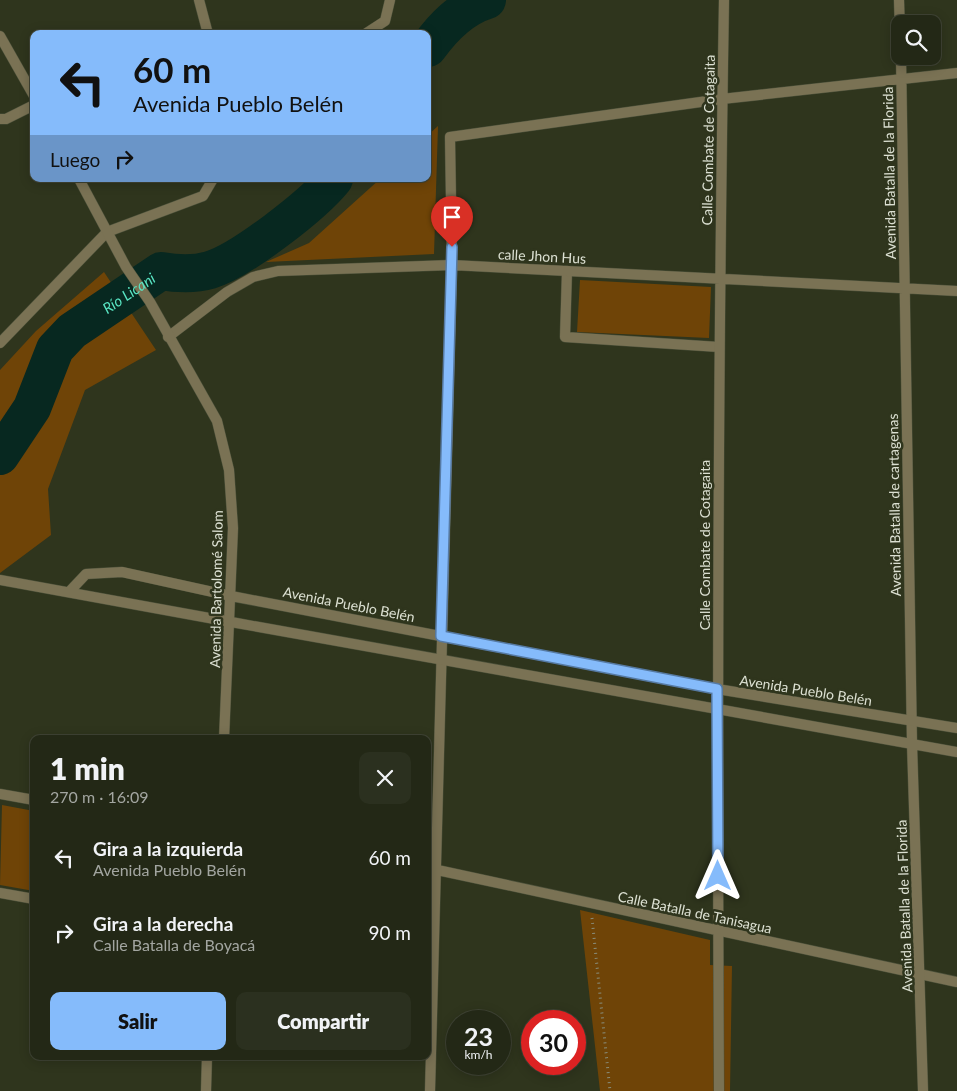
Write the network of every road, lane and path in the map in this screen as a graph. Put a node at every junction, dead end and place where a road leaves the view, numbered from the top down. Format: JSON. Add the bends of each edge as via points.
{"nodes":[{"id":1,"x":200,"y":0,"type":"edge"},
{"id":2,"x":390,"y":0,"type":"edge"},
{"id":3,"x":724,"y":0,"type":"edge"},
{"id":4,"x":899,"y":0,"type":"edge"},
{"id":5,"x":899,"y":15,"type":"edge"},
{"id":6,"x":207,"y":30,"type":"edge"},
{"id":7,"x":370,"y":30,"type":"edge"},
{"id":8,"x":0,"y":36,"type":"edge"},
{"id":9,"x":901,"y":65,"type":"edge"},
{"id":10,"x":957,"y":73,"type":"edge"},
{"id":11,"x":901,"y":80,"type":"junction"},
{"id":12,"x":30,"y":89,"type":"edge"},
{"id":13,"x":722,"y":99,"type":"junction"},
{"id":14,"x":30,"y":106,"type":"edge"},
{"id":15,"x":0,"y":118,"type":"edge"},
{"id":16,"x":81,"y":182,"type":"edge"},
{"id":17,"x":211,"y":182,"type":"edge"},
{"id":18,"x":107,"y":232,"type":"junction"},
{"id":19,"x":452,"y":265,"type":"junction"},
{"id":20,"x":567,"y":271,"type":"junction"},
{"id":21,"x":719,"y":279,"type":"junction"},
{"id":22,"x":905,"y":288,"type":"junction"},
{"id":23,"x":957,"y":291,"type":"edge"},
{"id":24,"x":4,"y":334,"type":"edge"},
{"id":25,"x":168,"y":336,"type":"junction"},
{"id":26,"x":0,"y":343,"type":"edge"},
{"id":27,"x":719,"y":347,"type":"junction"},
{"id":28,"x":0,"y":580,"type":"edge"},
{"id":29,"x":69,"y":592,"type":"junction"},
{"id":30,"x":231,"y":596,"type":"junction"},
{"id":31,"x":231,"y":622,"type":"junction"},
{"id":32,"x":441,"y":636,"type":"junction"},
{"id":33,"x":442,"y":660,"type":"junction"},
{"id":34,"x":717,"y":689,"type":"junction"},
{"id":35,"x":718,"y":710,"type":"junction"},
{"id":36,"x":911,"y":721,"type":"junction"},
{"id":37,"x":957,"y":728,"type":"edge"},
{"id":38,"x":224,"y":735,"type":"edge"},
{"id":39,"x":912,"y":744,"type":"junction"},
{"id":40,"x":957,"y":752,"type":"edge"},
{"id":41,"x":0,"y":794,"type":"edge"},
{"id":42,"x":30,"y":799,"type":"edge"},
{"id":43,"x":432,"y":869,"type":"edge"},
{"id":44,"x":0,"y":893,"type":"edge"},
{"id":45,"x":30,"y":898,"type":"edge"},
{"id":46,"x":591,"y":903,"type":"junction"},
{"id":47,"x":718,"y":931,"type":"junction"},
{"id":48,"x":920,"y":972,"type":"junction"},
{"id":49,"x":431,"y":980,"type":"edge"},
{"id":50,"x":957,"y":982,"type":"edge"},
{"id":51,"x":208,"y":1060,"type":"edge"},
{"id":52,"x":430,"y":1060,"type":"edge"},
{"id":53,"x":206,"y":1091,"type":"edge"},
{"id":54,"x":430,"y":1091,"type":"edge"},
{"id":55,"x":610,"y":1091,"type":"edge"},
{"id":56,"x":719,"y":1091,"type":"edge"},
{"id":57,"x":923,"y":1091,"type":"edge"}],
"edges":[{"from":1,"to":6,"type":"street"},
{"from":2,"to":7,"type":"street","via":[[385,21]]},
{"from":3,"to":13,"type":"street","name":"Calle Combate de Cotagaita"},
{"from":4,"to":5,"type":"street"},
{"from":8,"to":12,"type":"street"},
{"from":9,"to":11,"type":"street","name":"Avenida Batalla de la Florida"},
{"from":10,"to":11,"type":"street"},
{"from":11,"to":13,"type":"street"},
{"from":11,"to":22,"type":"street","name":"Avenida Batalla de la Florida"},
{"from":13,"to":19,"type":"street","via":[[450,137]]},
{"from":13,"to":21,"type":"street","name":"Calle Combate de Cotagaita"},
{"from":14,"to":15,"type":"street"},
{"from":16,"to":18,"type":"street","name":"Avenida Bartolomé Salom"},
{"from":17,"to":18,"type":"street","via":[[203,196]]},
{"from":18,"to":24,"type":"street"},
{"from":18,"to":25,"type":"street","name":"Avenida Bartolomé Salom"},
{"from":19,"to":20,"type":"street","name":"calle Jhon Hus"},
{"from":19,"to":25,"type":"street","name":"calle Jhon Hus","via":[[278,271],[253,277],[227,292]]},
{"from":19,"to":32,"type":"street"},
{"from":20,"to":21,"type":"street","name":"calle Jhon Hus"},
{"from":20,"to":27,"type":"street","via":[[565,338]]},
{"from":21,"to":22,"type":"street","name":"calle Jhon Hus"},
{"from":21,"to":27,"type":"street","name":"Calle Combate de Cotagaita"},
{"from":22,"to":23,"type":"street","name":"calle Jhon Hus"},
{"from":22,"to":36,"type":"street","name":"Avenida Batalla de cartagenas"},
{"from":24,"to":26,"type":"street"},
{"from":25,"to":30,"type":"street","name":"Avenida Bartolomé Salom","via":[[217,421],[227,462],[233,528]]},
{"from":27,"to":34,"type":"street","name":"Calle Combate de Cotagaita"},
{"from":28,"to":29,"type":"street"},
{"from":29,"to":30,"type":"street","name":"Avenida Pueblo Belén","via":[[86,574],[122,572]]},
{"from":29,"to":31,"type":"street"},
{"from":30,"to":31,"type":"street","name":"Avenida Bartolomé Salom"},
{"from":30,"to":32,"type":"street","name":"Avenida Pueblo Belén"},
{"from":31,"to":33,"type":"street"},
{"from":31,"to":38,"type":"street","name":"Avenida Bartolomé Salom"},
{"from":32,"to":33,"type":"street"},
{"from":32,"to":34,"type":"street","name":"Avenida Pueblo Belén"},
{"from":33,"to":35,"type":"street"},
{"from":33,"to":43,"type":"street"},
{"from":34,"to":35,"type":"street","name":"Calle Combate de Cotagaita"},
{"from":34,"to":36,"type":"street","name":"Avenida Pueblo Belén"},
{"from":35,"to":39,"type":"street"},
{"from":35,"to":47,"type":"street","name":"Calle Combate de Cotagaita"},
{"from":36,"to":37,"type":"street","name":"Avenida Pueblo Belén"},
{"from":36,"to":39,"type":"street","name":"Avenida Batalla de la Florida"},
{"from":39,"to":40,"type":"street"},
{"from":39,"to":48,"type":"street","name":"Avenida Batalla de la Florida"},
{"from":41,"to":42,"type":"street"},
{"from":43,"to":46,"type":"street","name":"Calle Batalla de Tanisagua"},
{"from":43,"to":49,"type":"street"},
{"from":44,"to":45,"type":"street"},
{"from":46,"to":47,"type":"street","name":"Calle Batalla de Tanisagua"},
{"from":46,"to":55,"type":"path"},
{"from":47,"to":48,"type":"street","name":"Calle Batalla de Tanisagua"},
{"from":47,"to":56,"type":"street","name":"Calle Combate de Cotagaita"},
{"from":48,"to":50,"type":"street","name":"Calle Batalla de Tanisagua"},
{"from":48,"to":57,"type":"street","name":"Avenida Batalla de la Florida"},
{"from":51,"to":53,"type":"street"},
{"from":52,"to":54,"type":"street"}]}
